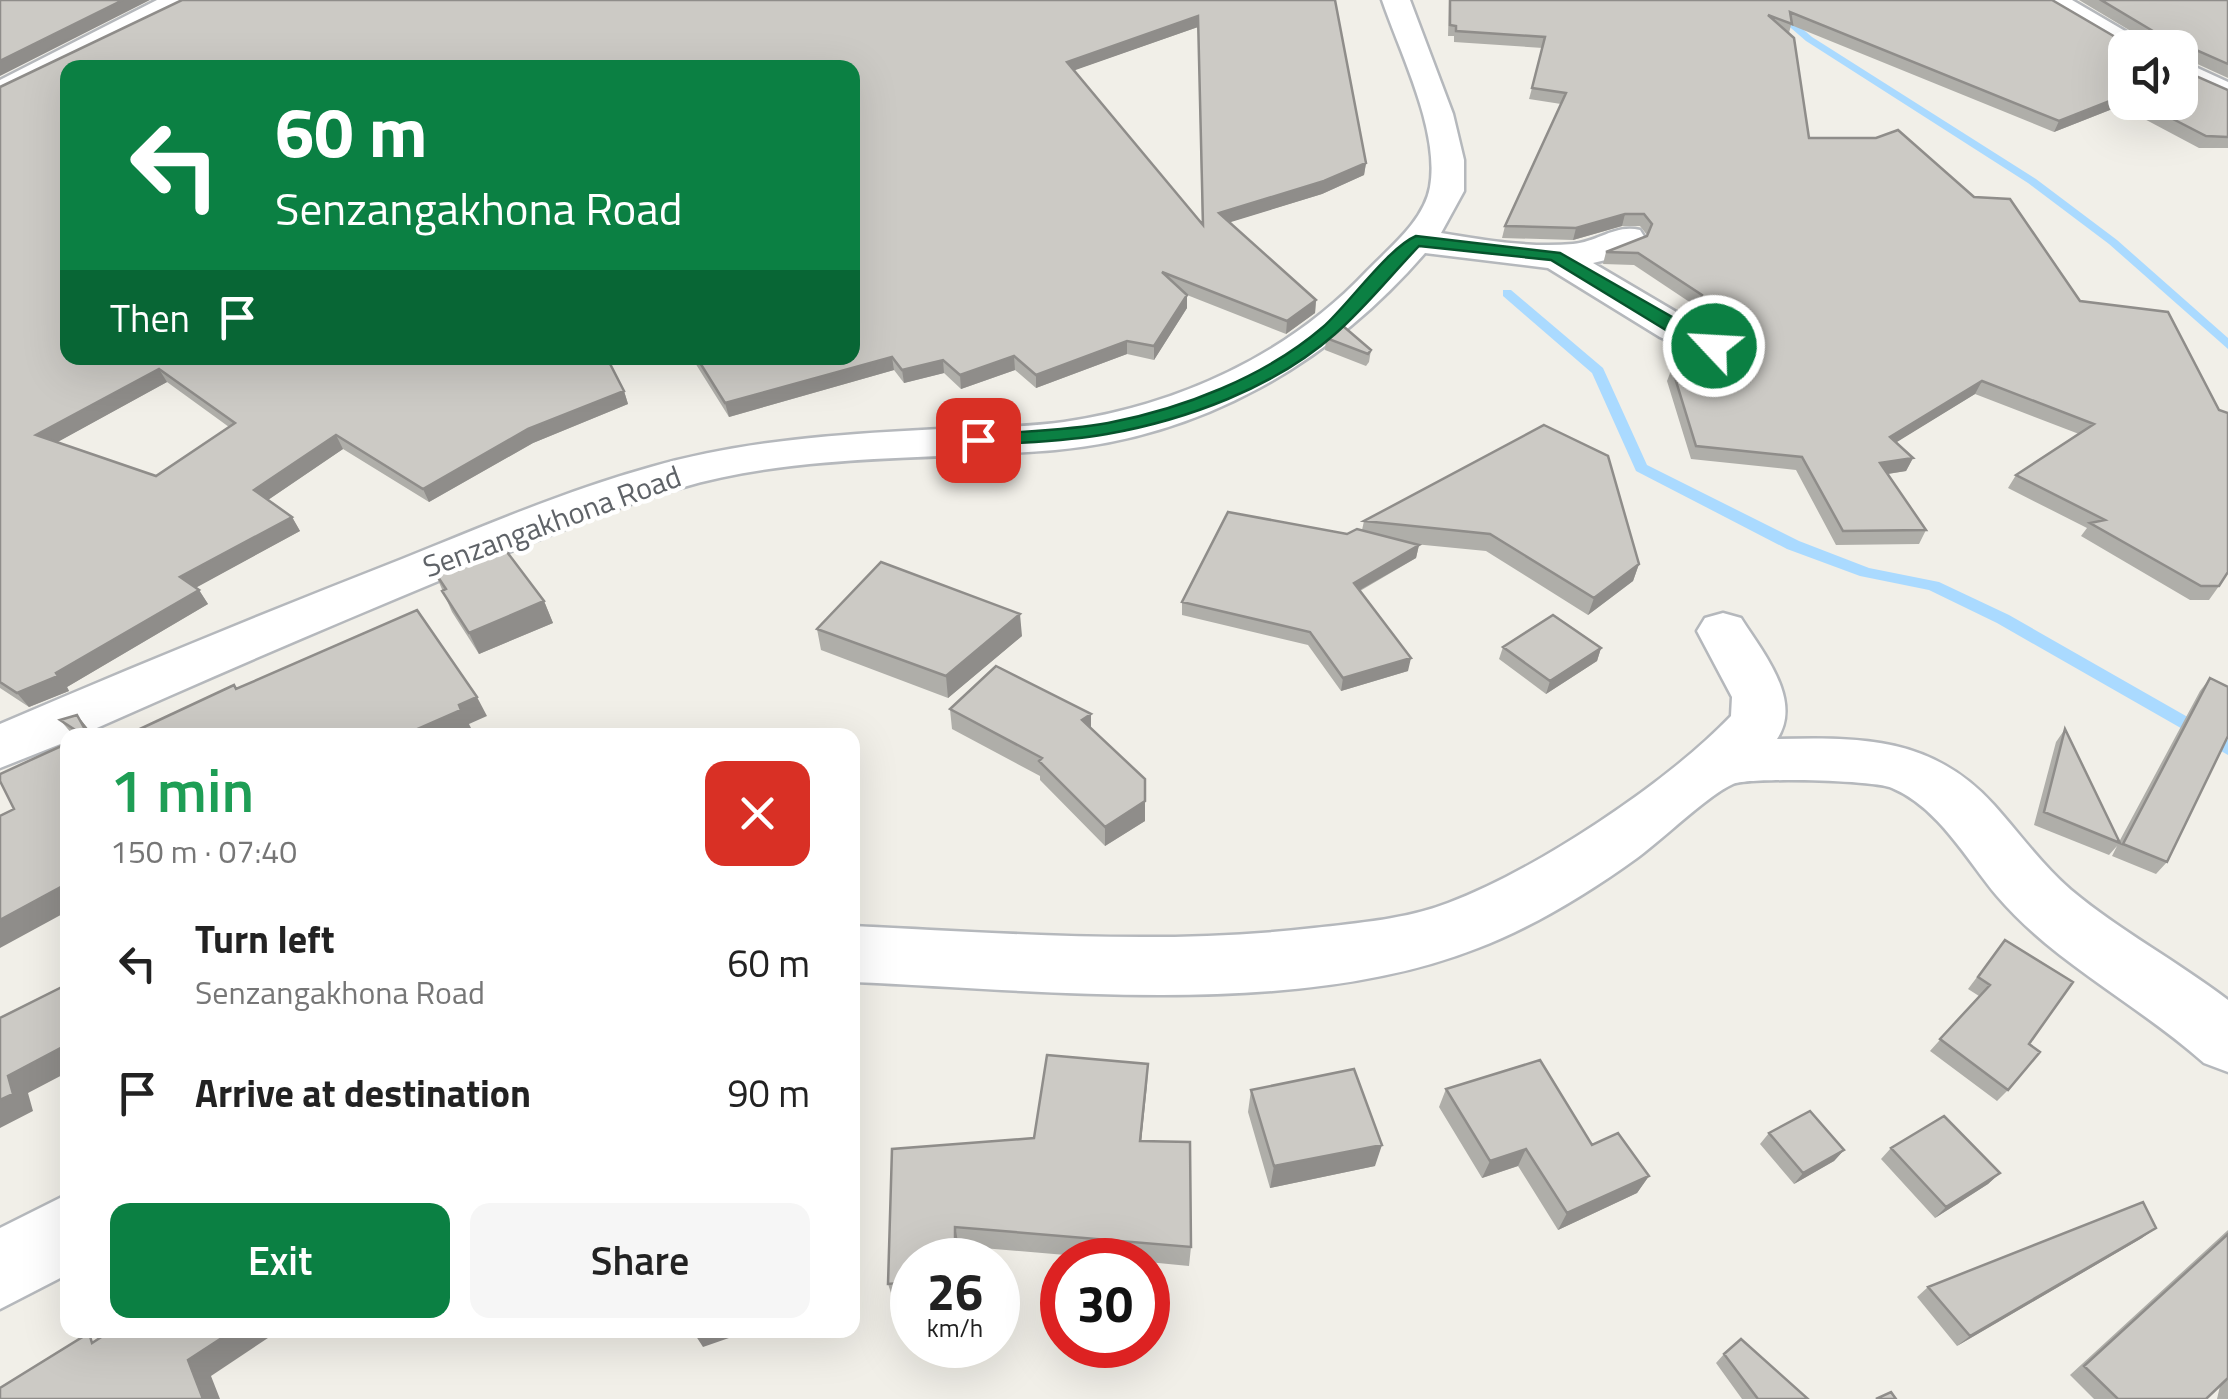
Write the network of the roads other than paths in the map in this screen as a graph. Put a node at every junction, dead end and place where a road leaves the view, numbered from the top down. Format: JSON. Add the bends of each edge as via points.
{"nodes":[{"id":1,"x":178,"y":0,"type":"edge"},
{"id":2,"x":1396,"y":0,"type":"edge"},
{"id":3,"x":2051,"y":0,"type":"edge"},
{"id":4,"x":2108,"y":31,"type":"edge"},
{"id":5,"x":61,"y":60,"type":"edge"},
{"id":6,"x":60,"y":61,"type":"edge"},
{"id":7,"x":2198,"y":78,"type":"edge"},
{"id":8,"x":0,"y":92,"type":"edge"},
{"id":9,"x":2228,"y":94,"type":"edge"},
{"id":10,"x":1626,"y":238,"type":"dead end"},
{"id":11,"x":1416,"y":241,"type":"junction"},
{"id":12,"x":1555,"y":256,"type":"junction"},
{"id":13,"x":1714,"y":346,"type":"edge"},
{"id":14,"x":1723,"y":631,"type":"dead end"},
{"id":15,"x":0,"y":747,"type":"edge"},
{"id":16,"x":1723,"y":762,"type":"junction"},
{"id":17,"x":860,"y":954,"type":"edge"},
{"id":18,"x":2228,"y":1040,"type":"edge"},
{"id":19,"x":60,"y":1236,"type":"edge"},
{"id":20,"x":0,"y":1270,"type":"edge"}],
"edges":[{"from":1,"to":5,"type":"street"},
{"from":2,"to":11,"type":"street","name":"Senzangakhona Road","via":[[1446,148],[1449,187]]},
{"from":3,"to":4,"type":"street"},
{"from":6,"to":8,"type":"street"},
{"from":7,"to":9,"type":"street"},
{"from":10,"to":12,"type":"street","via":[[1608,250]]},
{"from":11,"to":12,"type":"street"},
{"from":11,"to":15,"type":"street","name":"Senzangakhona Road","via":[[1329,331],[1278,367],[1186,408],[1059,436],[820,450],[666,476],[342,601]]},
{"from":12,"to":13,"type":"street"},
{"from":14,"to":16,"type":"street","via":[[1759,697],[1758,722]]},
{"from":16,"to":17,"type":"street","via":[[1614,843],[1525,895],[1459,928],[1366,950],[1250,964],[1158,966]]},
{"from":16,"to":18,"type":"street","via":[[1884,763],[1911,771],[1963,807],[2049,908]]},
{"from":19,"to":20,"type":"street"}]}
